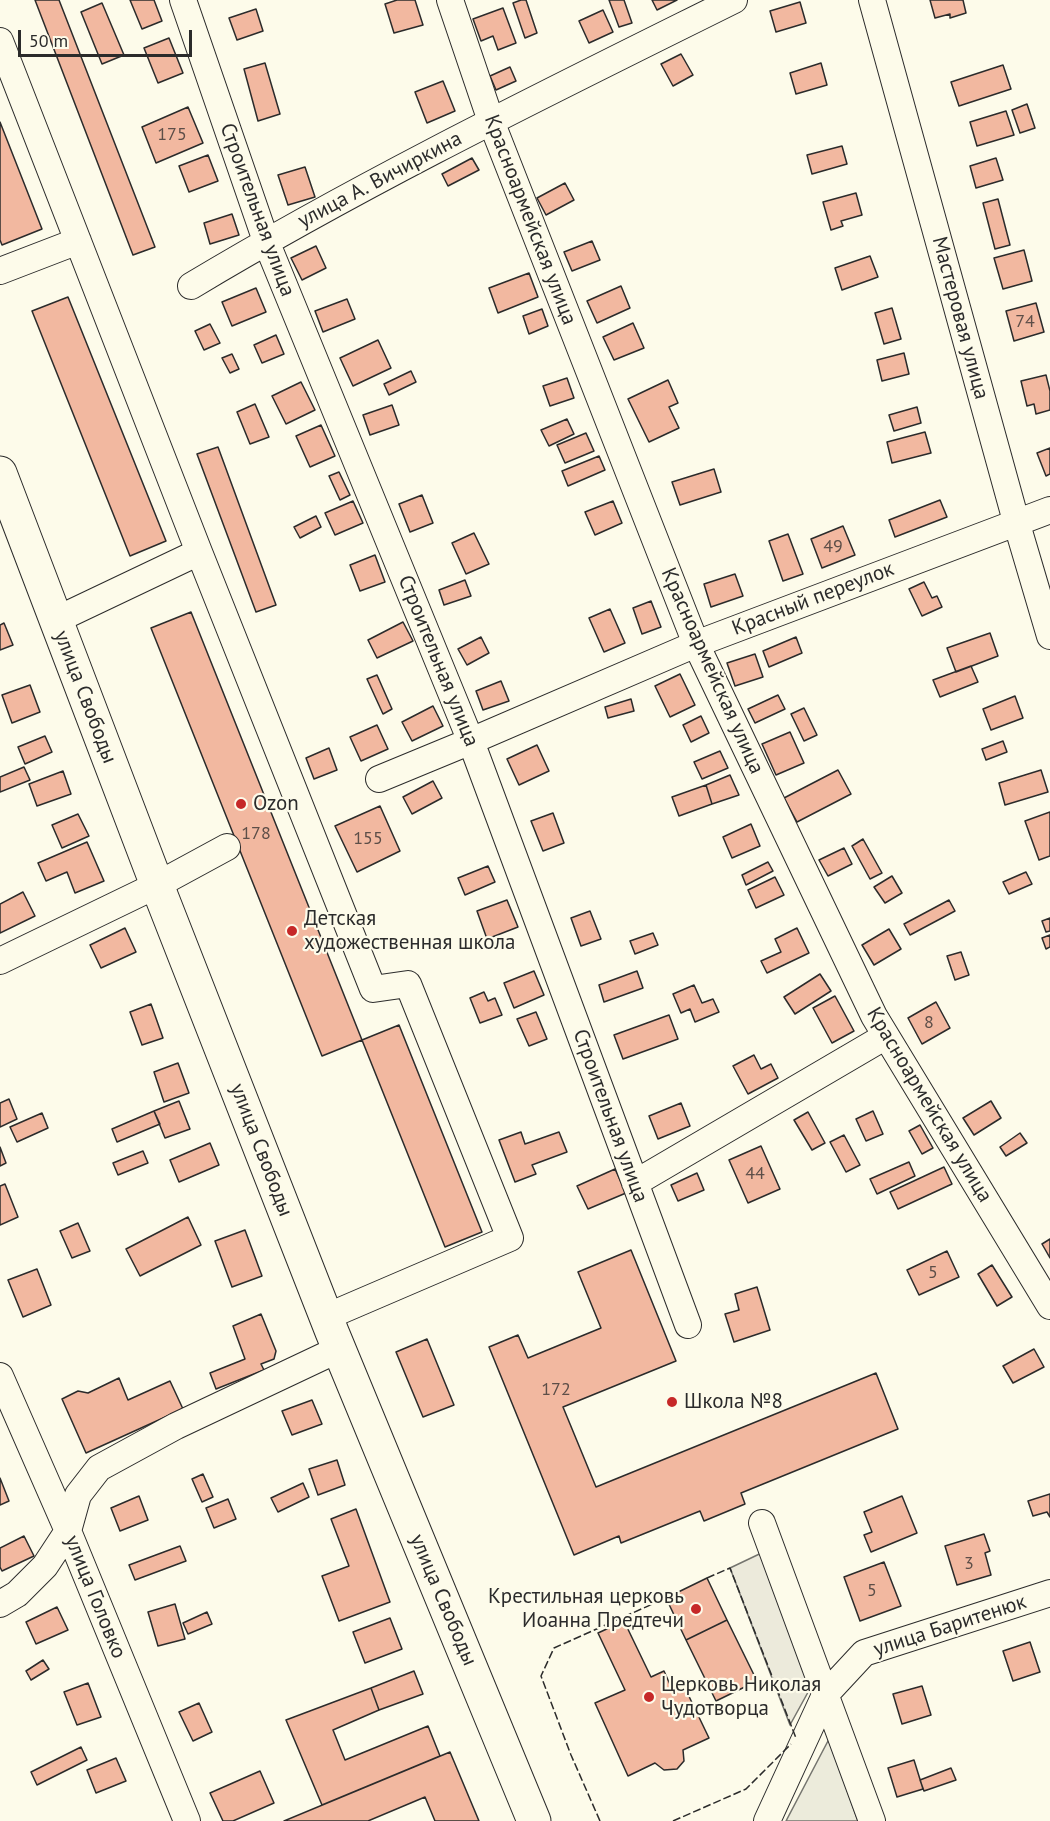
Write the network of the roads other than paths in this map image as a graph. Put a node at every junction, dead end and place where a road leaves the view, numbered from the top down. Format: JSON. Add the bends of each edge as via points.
{"nodes":[{"id":1,"x":183,"y":0,"type":"edge"},
{"id":2,"x":450,"y":0,"type":"edge"},
{"id":3,"x":734,"y":0,"type":"edge"},
{"id":4,"x":872,"y":0,"type":"edge"},
{"id":5,"x":0,"y":40,"type":"edge"},
{"id":6,"x":491,"y":121,"type":"junction"},
{"id":7,"x":78,"y":241,"type":"junction"},
{"id":8,"x":266,"y":241,"type":"junction"},
{"id":9,"x":0,"y":271,"type":"edge"},
{"id":10,"x":191,"y":286,"type":"dead end"},
{"id":11,"x":0,"y":473,"type":"edge"},
{"id":12,"x":1050,"y":510,"type":"edge"},
{"id":13,"x":1016,"y":521,"type":"junction"},
{"id":14,"x":199,"y":552,"type":"junction"},
{"id":15,"x":56,"y":620,"type":"junction"},
{"id":16,"x":1050,"y":636,"type":"edge"},
{"id":17,"x":696,"y":644,"type":"junction"},
{"id":18,"x":471,"y":741,"type":"junction"},
{"id":19,"x":379,"y":779,"type":"dead end"},
{"id":20,"x":226,"y":847,"type":"dead end"},
{"id":21,"x":157,"y":885,"type":"junction"},
{"id":22,"x":0,"y":961,"type":"edge"},
{"id":23,"x":886,"y":1036,"type":"junction"},
{"id":24,"x":635,"y":1183,"type":"junction"},
{"id":25,"x":1050,"y":1306,"type":"edge"},
{"id":26,"x":326,"y":1317,"type":"junction"},
{"id":27,"x":688,"y":1325,"type":"dead end"},
{"id":28,"x":339,"y":1349,"type":"junction"},
{"id":29,"x":0,"y":1376,"type":"edge"},
{"id":30,"x":762,"y":1523,"type":"dead end"},
{"id":31,"x":68,"y":1531,"type":"junction"},
{"id":32,"x":1050,"y":1593,"type":"edge"},
{"id":33,"x":0,"y":1604,"type":"edge"},
{"id":34,"x":825,"y":1695,"type":"junction"},
{"id":35,"x":187,"y":1821,"type":"edge"},
{"id":36,"x":534,"y":1821,"type":"edge"},
{"id":37,"x":767,"y":1821,"type":"edge"},
{"id":38,"x":872,"y":1821,"type":"edge"}],
"edges":[{"from":1,"to":8,"type":"street","name":"Строительная улица"},
{"from":2,"to":6,"type":"street","name":"Красноармейская улица"},
{"from":3,"to":6,"type":"street","name":"улица А. Вичиркина"},
{"from":4,"to":13,"type":"street","name":"Мастеровая улица"},
{"from":5,"to":7,"type":"street"},
{"from":6,"to":8,"type":"street","name":"улица А. Вичиркина"},
{"from":6,"to":17,"type":"street","name":"Красноармейская улица"},
{"from":7,"to":9,"type":"street"},
{"from":7,"to":14,"type":"street"},
{"from":8,"to":10,"type":"street","name":"улица А. Вичиркина"},
{"from":8,"to":18,"type":"street","name":"Строительная улица"},
{"from":11,"to":15,"type":"main road","name":"улица Свободы"},
{"from":12,"to":13,"type":"street","name":"Красный переулок"},
{"from":13,"to":16,"type":"street","name":"Мастеровая улица"},
{"from":13,"to":17,"type":"street","name":"Красный переулок"},
{"from":14,"to":15,"type":"street"},
{"from":14,"to":26,"type":"street","via":[[373,989],[408,984],[510,1238]]},
{"from":15,"to":21,"type":"main road","name":"улица Свободы"},
{"from":17,"to":18,"type":"street","name":"Красный переулок"},
{"from":17,"to":23,"type":"street","name":"Красноармейская улица"},
{"from":18,"to":19,"type":"street","name":"Красный переулок"},
{"from":18,"to":24,"type":"street","name":"Строительная улица"},
{"from":20,"to":21,"type":"street"},
{"from":21,"to":22,"type":"street"},
{"from":21,"to":26,"type":"main road","name":"улица Свободы"},
{"from":23,"to":24,"type":"street"},
{"from":23,"to":25,"type":"street","name":"Красноармейская улица"},
{"from":24,"to":27,"type":"street","name":"Строительная улица"},
{"from":26,"to":28,"type":"main road","name":"улица Свободы"},
{"from":28,"to":31,"type":"street","via":[[176,1426],[99,1468],[78,1495]]},
{"from":28,"to":36,"type":"main road","name":"улица Свободы"},
{"from":29,"to":31,"type":"street","name":"улица Головко"},
{"from":30,"to":34,"type":"street"},
{"from":31,"to":33,"type":"street","via":[[45,1566],[17,1594]]},
{"from":31,"to":35,"type":"street","name":"улица Головко"},
{"from":32,"to":34,"type":"street","name":"улица Баритенюк","via":[[864,1653]]},
{"from":34,"to":37,"type":"street","name":"улица Баритенюк"},
{"from":34,"to":38,"type":"street"}]}
